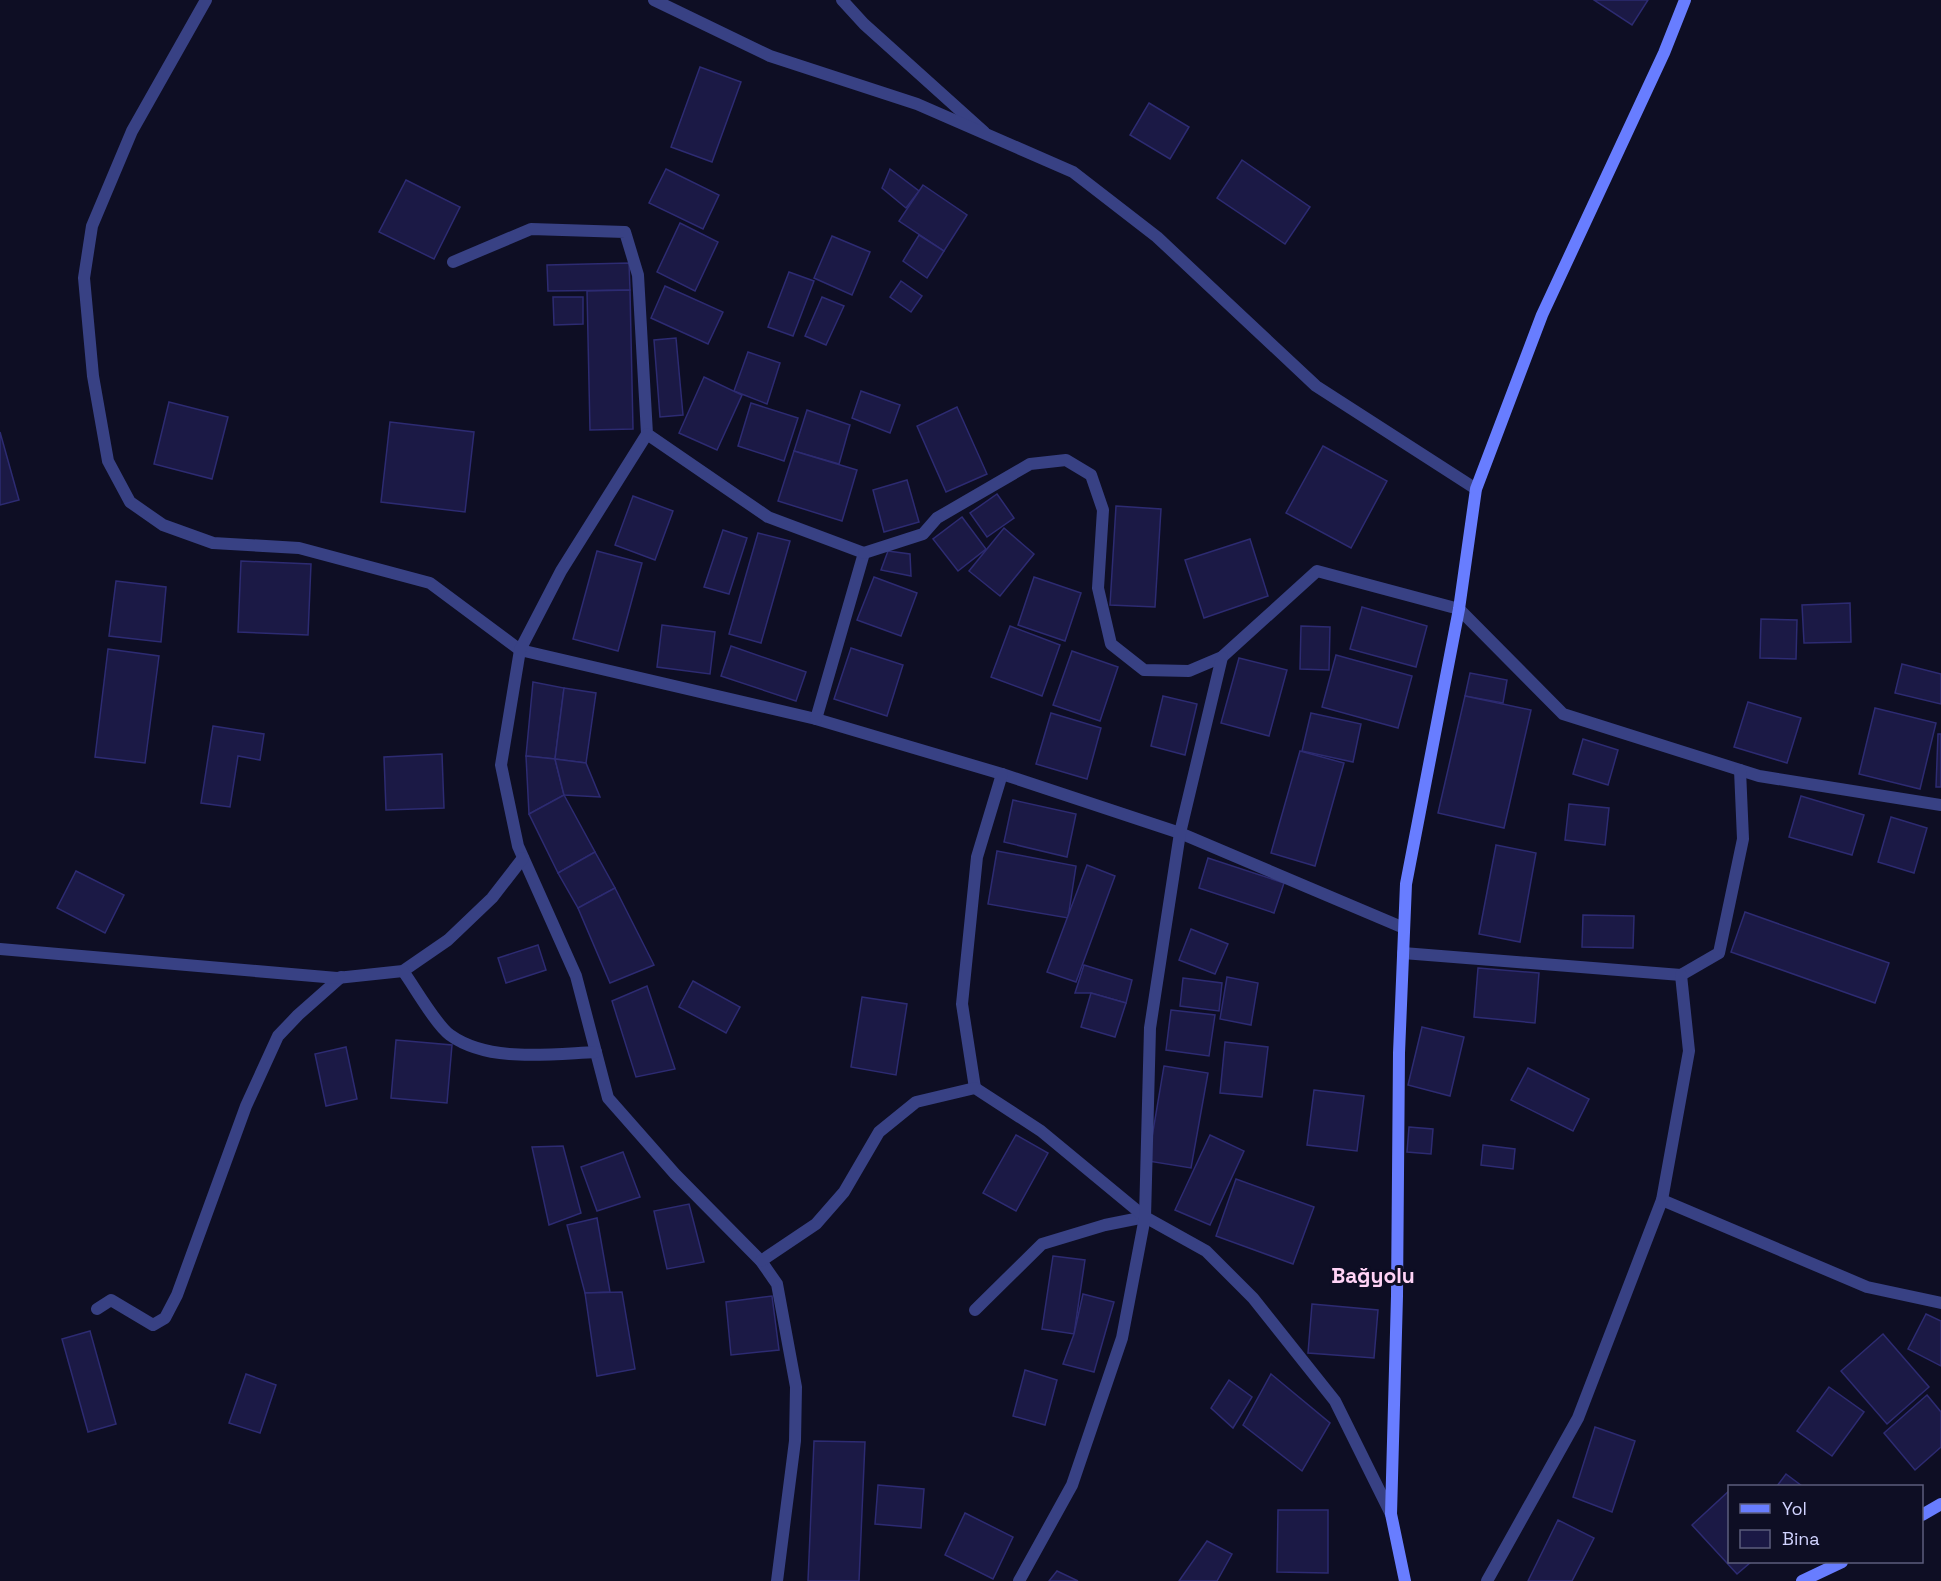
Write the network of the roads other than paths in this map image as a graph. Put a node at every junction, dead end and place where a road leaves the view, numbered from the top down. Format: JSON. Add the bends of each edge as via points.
{"nodes":[{"id":1,"x":206,"y":0,"type":"edge"},
{"id":2,"x":654,"y":0,"type":"edge"},
{"id":3,"x":842,"y":0,"type":"edge"},
{"id":4,"x":1685,"y":0,"type":"edge"},
{"id":5,"x":987,"y":135,"type":"junction"},
{"id":6,"x":453,"y":262,"type":"dead end"},
{"id":7,"x":647,"y":434,"type":"junction"},
{"id":8,"x":1476,"y":489,"type":"junction"},
{"id":9,"x":864,"y":553,"type":"junction"},
{"id":10,"x":1459,"y":609,"type":"junction"},
{"id":11,"x":520,"y":650,"type":"junction"},
{"id":12,"x":1222,"y":657,"type":"junction"},
{"id":13,"x":816,"y":719,"type":"junction"},
{"id":14,"x":1740,"y":770,"type":"junction"},
{"id":15,"x":1002,"y":774,"type":"junction"},
{"id":16,"x":1941,"y":805,"type":"edge"},
{"id":17,"x":1180,"y":833,"type":"junction"},
{"id":18,"x":523,"y":858,"type":"junction"},
{"id":19,"x":1404,"y":928,"type":"junction"},
{"id":20,"x":0,"y":949,"type":"edge"},
{"id":21,"x":1403,"y":953,"type":"junction"},
{"id":22,"x":403,"y":971,"type":"junction"},
{"id":23,"x":1681,"y":975,"type":"junction"},
{"id":24,"x":341,"y":977,"type":"junction"},
{"id":25,"x":596,"y":1052,"type":"junction"},
{"id":26,"x":975,"y":1088,"type":"junction"},
{"id":27,"x":1662,"y":1200,"type":"junction"},
{"id":28,"x":1145,"y":1217,"type":"junction"},
{"id":29,"x":761,"y":1261,"type":"junction"},
{"id":30,"x":1941,"y":1303,"type":"edge"},
{"id":31,"x":97,"y":1309,"type":"dead end"},
{"id":32,"x":975,"y":1310,"type":"dead end"},
{"id":33,"x":1941,"y":1504,"type":"edge"},
{"id":34,"x":1391,"y":1514,"type":"junction"},
{"id":35,"x":1923,"y":1514,"type":"edge"},
{"id":36,"x":1840,"y":1563,"type":"edge"},
{"id":37,"x":777,"y":1581,"type":"edge"},
{"id":38,"x":1019,"y":1581,"type":"edge"},
{"id":39,"x":1405,"y":1581,"type":"edge"},
{"id":40,"x":1488,"y":1581,"type":"edge"},
{"id":41,"x":1802,"y":1581,"type":"edge"}],
"edges":[{"from":1,"to":11,"type":"street","via":[[132,131],[92,226],[84,278],[93,376],[108,461],[130,502],[163,525],[213,543],[299,548],[430,583]]},
{"from":2,"to":5,"type":"street","via":[[770,56],[917,104]]},
{"from":3,"to":5,"type":"street"},
{"from":4,"to":8,"type":"main road","via":[[1542,315]]},
{"from":5,"to":8,"type":"street","via":[[1073,172],[1157,237],[1316,386]]},
{"from":6,"to":7,"type":"street","via":[[531,229],[625,232],[638,275]]},
{"from":7,"to":9,"type":"street","via":[[768,517]]},
{"from":7,"to":11,"type":"street","via":[[561,571]]},
{"from":8,"to":10,"type":"main road"},
{"from":9,"to":12,"type":"street","via":[[923,534],[937,518],[1030,464],[1066,460],[1091,475],[1103,510],[1098,588],[1110,644],[1144,670],[1189,671]]},
{"from":9,"to":13,"type":"street"},
{"from":10,"to":12,"type":"street","via":[[1317,571]]},
{"from":10,"to":14,"type":"street","via":[[1563,714]]},
{"from":10,"to":19,"type":"main road","via":[[1406,884]]},
{"from":11,"to":13,"type":"street"},
{"from":11,"to":18,"type":"street","via":[[501,765]]},
{"from":12,"to":17,"type":"street"},
{"from":13,"to":15,"type":"street"},
{"from":14,"to":16,"type":"street"},
{"from":14,"to":23,"type":"street","via":[[1743,838],[1719,953]]},
{"from":15,"to":17,"type":"street"},
{"from":15,"to":26,"type":"street","via":[[977,857],[962,1004]]},
{"from":17,"to":19,"type":"street"},
{"from":17,"to":28,"type":"street","via":[[1150,1028]]},
{"from":18,"to":22,"type":"street","via":[[492,898],[448,940]]},
{"from":18,"to":25,"type":"street","via":[[576,976]]},
{"from":19,"to":21,"type":"main road"},
{"from":20,"to":24,"type":"street"},
{"from":21,"to":23,"type":"street"},
{"from":21,"to":34,"type":"main road"},
{"from":22,"to":24,"type":"street"},
{"from":22,"to":25,"type":"street","via":[[448,1034],[468,1045],[506,1053]]},
{"from":23,"to":27,"type":"street","via":[[1689,1051]]},
{"from":24,"to":31,"type":"street","via":[[278,1036],[246,1106],[177,1295],[165,1318],[153,1324],[111,1300]]},
{"from":25,"to":29,"type":"street","via":[[608,1098],[675,1174]]},
{"from":26,"to":28,"type":"street","via":[[1041,1131]]},
{"from":26,"to":29,"type":"street","via":[[916,1102],[879,1132],[844,1192],[816,1224]]},
{"from":27,"to":30,"type":"street","via":[[1867,1287]]},
{"from":27,"to":40,"type":"street","via":[[1578,1418]]},
{"from":28,"to":32,"type":"street","via":[[1105,1224],[1042,1244]]},
{"from":28,"to":34,"type":"street","via":[[1206,1251],[1253,1298],[1335,1401]]},
{"from":28,"to":38,"type":"street","via":[[1122,1338],[1072,1485]]},
{"from":29,"to":37,"type":"street","via":[[777,1284],[796,1387],[795,1441]]},
{"from":33,"to":35,"type":"main road"},
{"from":34,"to":39,"type":"main road"},
{"from":36,"to":41,"type":"main road"}]}
